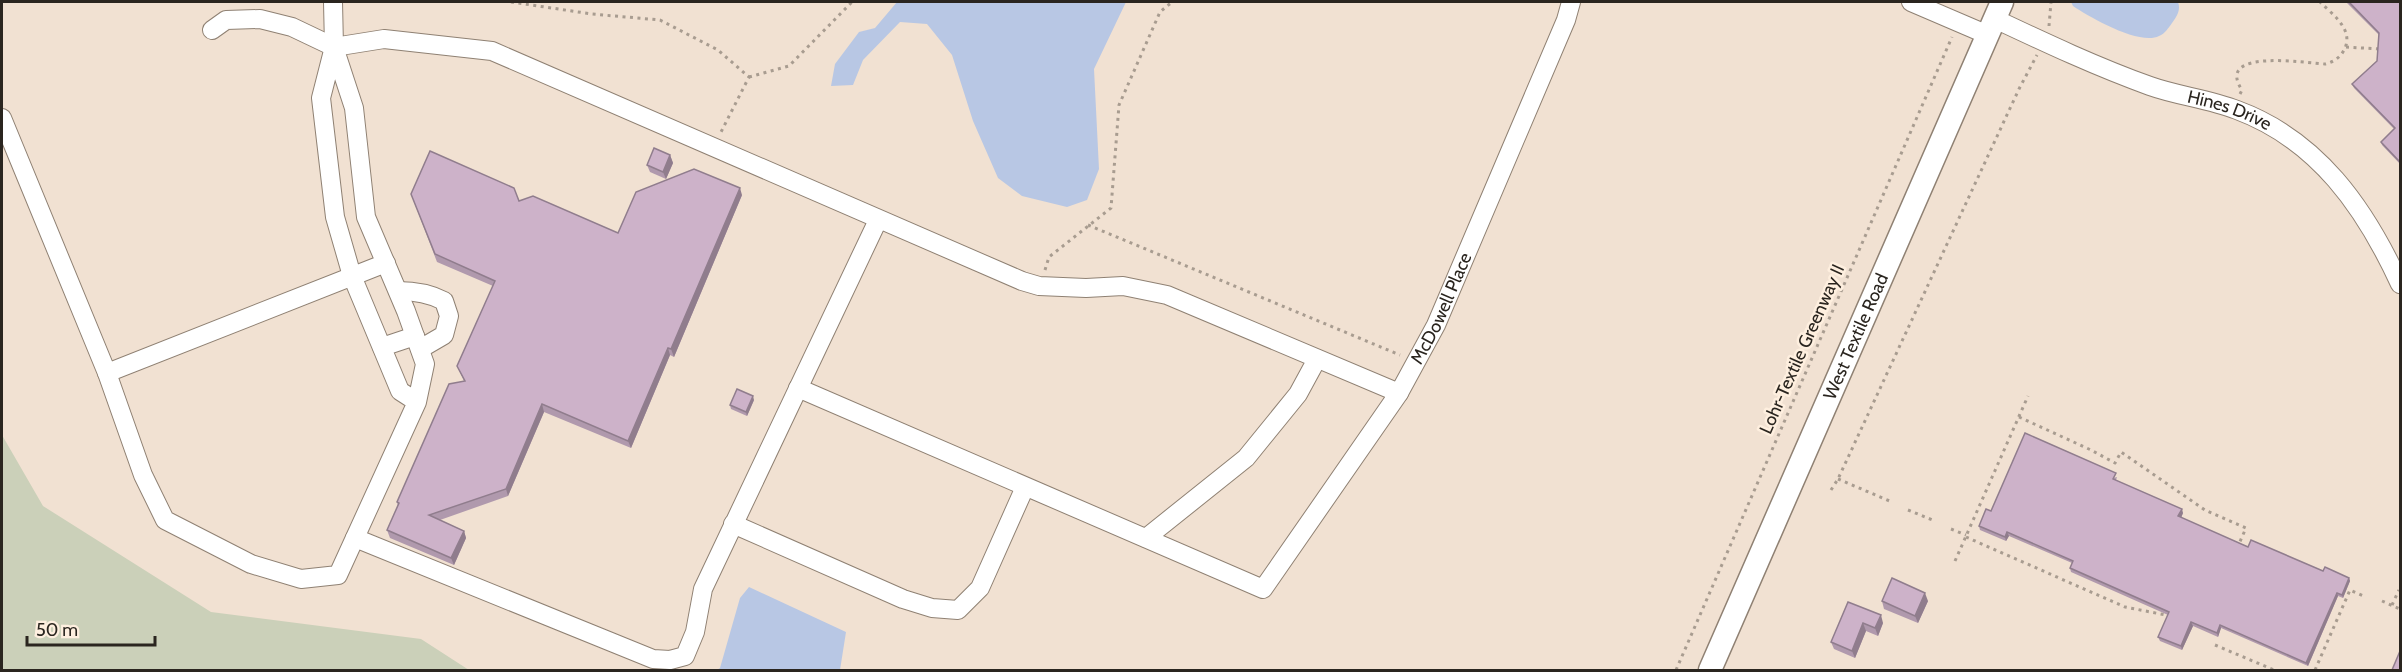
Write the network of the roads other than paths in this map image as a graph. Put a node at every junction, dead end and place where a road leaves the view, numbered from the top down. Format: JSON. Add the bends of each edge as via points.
{"nodes":[{"id":1,"x":333,"y":2,"type":"edge"},
{"id":2,"x":1571,"y":2,"type":"edge"},
{"id":3,"x":1911,"y":2,"type":"edge"},
{"id":4,"x":1996,"y":13,"type":"edge"},
{"id":5,"x":212,"y":30,"type":"dead end"},
{"id":6,"x":334,"y":47,"type":"junction"},
{"id":7,"x":2,"y":118,"type":"edge"},
{"id":8,"x":878,"y":220,"type":"junction"},
{"id":9,"x":386,"y":263,"type":"junction"},
{"id":10,"x":352,"y":276,"type":"junction"},
{"id":11,"x":2400,"y":281,"type":"edge"},
{"id":12,"x":398,"y":291,"type":"junction"},
{"id":13,"x":417,"y":343,"type":"junction"},
{"id":14,"x":382,"y":347,"type":"junction"},
{"id":15,"x":1317,"y":359,"type":"junction"},
{"id":16,"x":107,"y":373,"type":"junction"},
{"id":17,"x":798,"y":388,"type":"junction"},
{"id":18,"x":1399,"y":393,"type":"junction"},
{"id":19,"x":417,"y":402,"type":"junction"},
{"id":20,"x":1024,"y":487,"type":"junction"},
{"id":21,"x":734,"y":524,"type":"junction"},
{"id":22,"x":355,"y":538,"type":"junction"},
{"id":23,"x":1146,"y":538,"type":"junction"},
{"id":24,"x":1710,"y":670,"type":"edge"}],
"edges":[{"from":1,"to":6,"type":"street"},
{"from":2,"to":18,"type":"street","name":"McDowell Place","via":[[1436,325]]},
{"from":3,"to":4,"type":"street","name":"Hines Drive"},
{"from":4,"to":11,"type":"street","name":"Hines Drive","via":[[2104,68],[2152,87],[2217,102],[2285,133],[2323,165],[2350,195],[2374,230]]},
{"from":4,"to":24,"type":"main road","name":"West Textile Road"},
{"from":5,"to":6,"type":"street","via":[[226,20],[260,18],[292,27]]},
{"from":6,"to":8,"type":"street","via":[[384,39],[492,51]]},
{"from":6,"to":9,"type":"street","via":[[354,108],[366,217]]},
{"from":6,"to":10,"type":"street","via":[[321,98],[335,217]]},
{"from":7,"to":16,"type":"street"},
{"from":8,"to":15,"type":"street","via":[[1039,286],[1123,286],[1167,295]]},
{"from":8,"to":17,"type":"street"},
{"from":9,"to":10,"type":"street"},
{"from":9,"to":12,"type":"street"},
{"from":10,"to":14,"type":"street"},
{"from":10,"to":16,"type":"street"},
{"from":12,"to":13,"type":"street"},
{"from":12,"to":13,"type":"street","via":[[432,294],[444,301],[449,316],[444,334]]},
{"from":13,"to":14,"type":"street"},
{"from":13,"to":19,"type":"street","via":[[425,364]]},
{"from":14,"to":19,"type":"street","via":[[400,391]]},
{"from":15,"to":18,"type":"street"},
{"from":15,"to":23,"type":"street","via":[[1298,394],[1246,458]]},
{"from":16,"to":22,"type":"street","via":[[143,475],[165,520],[250,564],[301,579],[339,575]]},
{"from":17,"to":20,"type":"street"},
{"from":17,"to":21,"type":"street"},
{"from":18,"to":23,"type":"street","name":"McDowell Place","via":[[1263,588]]},
{"from":19,"to":22,"type":"street"},
{"from":20,"to":21,"type":"street","via":[[980,588],[958,610],[932,608],[903,599]]},
{"from":20,"to":23,"type":"street"},
{"from":21,"to":22,"type":"street","via":[[704,589],[695,632],[685,656],[670,660],[653,659]]}]}
